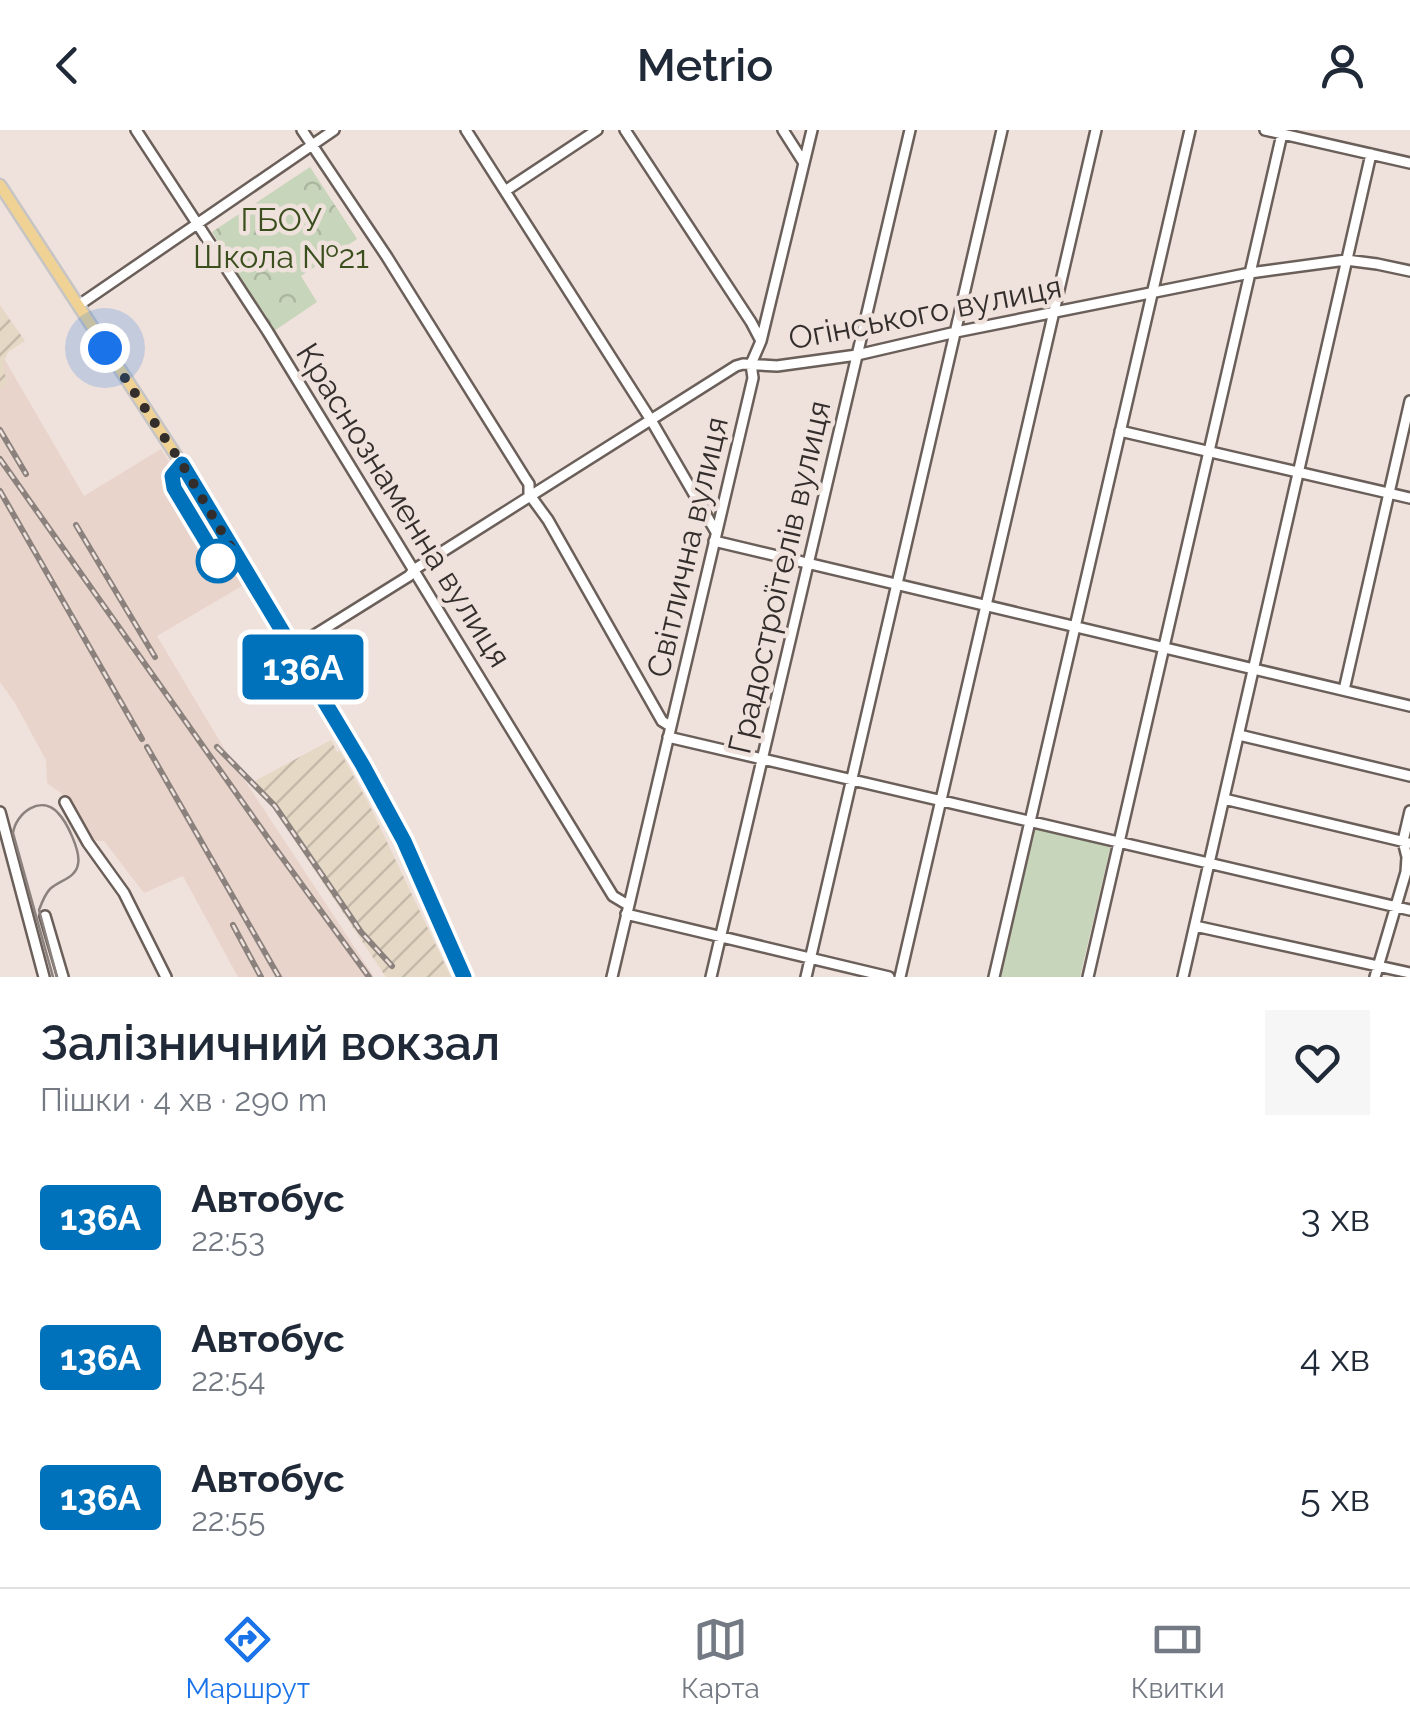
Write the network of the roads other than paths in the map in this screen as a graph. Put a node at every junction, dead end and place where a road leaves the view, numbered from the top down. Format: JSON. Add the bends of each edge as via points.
{"nodes":[{"id":1,"x":136,"y":130,"type":"edge"},
{"id":2,"x":302,"y":130,"type":"edge"},
{"id":3,"x":334,"y":130,"type":"edge"},
{"id":4,"x":466,"y":130,"type":"edge"},
{"id":5,"x":597,"y":130,"type":"edge"},
{"id":6,"x":625,"y":130,"type":"edge"},
{"id":7,"x":783,"y":130,"type":"edge"},
{"id":8,"x":812,"y":130,"type":"edge"},
{"id":9,"x":910,"y":130,"type":"edge"},
{"id":10,"x":1002,"y":130,"type":"edge"},
{"id":11,"x":1096,"y":130,"type":"edge"},
{"id":12,"x":1190,"y":130,"type":"edge"},
{"id":13,"x":1265,"y":130,"type":"edge"},
{"id":14,"x":1282,"y":134,"type":"junction"},
{"id":15,"x":312,"y":145,"type":"junction"},
{"id":16,"x":1371,"y":154,"type":"junction"},
{"id":17,"x":804,"y":163,"type":"junction"},
{"id":18,"x":1410,"y":163,"type":"edge"},
{"id":19,"x":0,"y":185,"type":"edge"},
{"id":20,"x":505,"y":191,"type":"junction"},
{"id":21,"x":198,"y":224,"type":"junction"},
{"id":22,"x":1346,"y":260,"type":"junction"},
{"id":23,"x":1410,"y":271,"type":"edge"},
{"id":24,"x":1250,"y":273,"type":"junction"},
{"id":25,"x":1152,"y":293,"type":"junction"},
{"id":26,"x":79,"y":305,"type":"junction"},
{"id":27,"x":1054,"y":312,"type":"junction"},
{"id":28,"x":956,"y":332,"type":"junction"},
{"id":29,"x":761,"y":341,"type":"junction"},
{"id":30,"x":857,"y":355,"type":"junction"},
{"id":31,"x":751,"y":364,"type":"junction"},
{"id":32,"x":1410,"y":401,"type":"edge"},
{"id":33,"x":651,"y":420,"type":"junction"},
{"id":34,"x":1120,"y":431,"type":"junction"},
{"id":35,"x":1210,"y":452,"type":"junction"},
{"id":36,"x":1299,"y":473,"type":"junction"},
{"id":37,"x":1389,"y":494,"type":"junction"},
{"id":38,"x":530,"y":497,"type":"junction"},
{"id":39,"x":1410,"y":498,"type":"edge"},
{"id":40,"x":715,"y":537,"type":"junction"},
{"id":41,"x":808,"y":563,"type":"junction"},
{"id":42,"x":414,"y":569,"type":"junction"},
{"id":43,"x":898,"y":584,"type":"junction"},
{"id":44,"x":986,"y":605,"type":"junction"},
{"id":45,"x":1075,"y":626,"type":"junction"},
{"id":46,"x":1164,"y":647,"type":"junction"},
{"id":47,"x":292,"y":649,"type":"junction"},
{"id":48,"x":1254,"y":668,"type":"junction"},
{"id":49,"x":1344,"y":690,"type":"junction"},
{"id":50,"x":1410,"y":706,"type":"edge"},
{"id":51,"x":669,"y":731,"type":"junction"},
{"id":52,"x":1239,"y":735,"type":"junction"},
{"id":53,"x":762,"y":759,"type":"junction"},
{"id":54,"x":1410,"y":776,"type":"edge"},
{"id":55,"x":853,"y":780,"type":"junction"},
{"id":56,"x":1224,"y":799,"type":"junction"},
{"id":57,"x":940,"y":800,"type":"junction"},
{"id":58,"x":64,"y":802,"type":"dead end"},
{"id":59,"x":1410,"y":811,"type":"edge"},
{"id":60,"x":0,"y":812,"type":"edge"},
{"id":61,"x":1030,"y":821,"type":"junction"},
{"id":62,"x":1118,"y":842,"type":"junction"},
{"id":63,"x":1406,"y":842,"type":"edge"},
{"id":64,"x":1210,"y":864,"type":"junction"},
{"id":65,"x":1394,"y":906,"type":"junction"},
{"id":66,"x":627,"y":909,"type":"junction"},
{"id":67,"x":1410,"y":910,"type":"edge"},
{"id":68,"x":45,"y":916,"type":"dead end"},
{"id":69,"x":1195,"y":926,"type":"junction"},
{"id":70,"x":721,"y":936,"type":"junction"},
{"id":71,"x":810,"y":958,"type":"junction"},
{"id":72,"x":1378,"y":965,"type":"junction"},
{"id":73,"x":1410,"y":973,"type":"edge"},
{"id":74,"x":44,"y":977,"type":"edge"},
{"id":75,"x":63,"y":977,"type":"edge"},
{"id":76,"x":166,"y":977,"type":"edge"},
{"id":77,"x":464,"y":977,"type":"edge"},
{"id":78,"x":612,"y":977,"type":"edge"},
{"id":79,"x":711,"y":977,"type":"edge"},
{"id":80,"x":806,"y":977,"type":"edge"},
{"id":81,"x":889,"y":977,"type":"edge"},
{"id":82,"x":900,"y":977,"type":"edge"},
{"id":83,"x":994,"y":977,"type":"edge"},
{"id":84,"x":1088,"y":977,"type":"edge"},
{"id":85,"x":1183,"y":977,"type":"edge"},
{"id":86,"x":1375,"y":977,"type":"edge"}],
"edges":[{"from":1,"to":21,"type":"street","name":"Краснознаменна вулиця"},
{"from":2,"to":15,"type":"street"},
{"from":3,"to":15,"type":"street"},
{"from":4,"to":20,"type":"street"},
{"from":5,"to":20,"type":"street"},
{"from":6,"to":29,"type":"street"},
{"from":7,"to":17,"type":"street"},
{"from":8,"to":17,"type":"street","name":"Світлична вулиця"},
{"from":9,"to":30,"type":"street","name":"Градостроїтелiв вулиця"},
{"from":10,"to":28,"type":"street"},
{"from":11,"to":27,"type":"street"},
{"from":12,"to":25,"type":"street"},
{"from":13,"to":14,"type":"street"},
{"from":14,"to":16,"type":"street"},
{"from":14,"to":24,"type":"street"},
{"from":15,"to":21,"type":"street"},
{"from":15,"to":38,"type":"street","via":[[505,445]]},
{"from":16,"to":18,"type":"street"},
{"from":16,"to":22,"type":"street"},
{"from":17,"to":29,"type":"street","name":"Світлична вулиця"},
{"from":19,"to":26,"type":"main road"},
{"from":20,"to":33,"type":"street"},
{"from":21,"to":26,"type":"street"},
{"from":21,"to":42,"type":"street","name":"Краснознаменна вулиця"},
{"from":22,"to":23,"type":"street","name":"Огінського вулиця"},
{"from":22,"to":24,"type":"street","name":"Огінського вулиця"},
{"from":22,"to":36,"type":"street"},
{"from":24,"to":25,"type":"street","name":"Огінського вулиця"},
{"from":24,"to":35,"type":"street"},
{"from":25,"to":27,"type":"street","name":"Огінського вулиця"},
{"from":25,"to":34,"type":"street"},
{"from":26,"to":47,"type":"main road"},
{"from":27,"to":28,"type":"street","name":"Огінського вулиця"},
{"from":27,"to":44,"type":"street"},
{"from":28,"to":30,"type":"street","name":"Огінського вулиця"},
{"from":28,"to":43,"type":"street"},
{"from":29,"to":31,"type":"street","name":"Світлична вулиця"},
{"from":30,"to":31,"type":"street","name":"Огінського вулиця"},
{"from":30,"to":41,"type":"street","name":"Градостроїтелiв вулиця"},
{"from":31,"to":33,"type":"street","name":"Огінського вулиця","via":[[736,366]]},
{"from":31,"to":40,"type":"street","name":"Світлична вулиця"},
{"from":32,"to":37,"type":"street"},
{"from":33,"to":38,"type":"street","name":"Огінського вулиця"},
{"from":33,"to":40,"type":"street"},
{"from":34,"to":35,"type":"street"},
{"from":34,"to":45,"type":"street"},
{"from":35,"to":36,"type":"street"},
{"from":35,"to":46,"type":"street"},
{"from":36,"to":37,"type":"street"},
{"from":36,"to":48,"type":"street"},
{"from":37,"to":39,"type":"street"},
{"from":37,"to":49,"type":"street"},
{"from":38,"to":42,"type":"street","name":"Огінського вулиця"},
{"from":38,"to":51,"type":"street"},
{"from":40,"to":41,"type":"street"},
{"from":40,"to":51,"type":"street","name":"Світлична вулиця"},
{"from":41,"to":43,"type":"street"},
{"from":41,"to":53,"type":"street","name":"Градостроїтелiв вулиця"},
{"from":42,"to":47,"type":"street","name":"Огінського вулиця"},
{"from":42,"to":66,"type":"street","name":"Краснознаменна вулиця"},
{"from":43,"to":44,"type":"street"},
{"from":43,"to":55,"type":"street"},
{"from":44,"to":45,"type":"street"},
{"from":44,"to":57,"type":"street"},
{"from":45,"to":46,"type":"street"},
{"from":45,"to":61,"type":"street"},
{"from":46,"to":48,"type":"street"},
{"from":46,"to":62,"type":"street"},
{"from":47,"to":77,"type":"main road","via":[[404,841]]},
{"from":48,"to":49,"type":"street"},
{"from":48,"to":52,"type":"street"},
{"from":49,"to":50,"type":"street"},
{"from":51,"to":53,"type":"street"},
{"from":51,"to":66,"type":"street","name":"Світлична вулиця"},
{"from":52,"to":54,"type":"street"},
{"from":52,"to":56,"type":"street"},
{"from":53,"to":55,"type":"street"},
{"from":53,"to":70,"type":"street","name":"Градостроїтелiв вулиця"},
{"from":55,"to":57,"type":"street"},
{"from":55,"to":71,"type":"street"},
{"from":56,"to":63,"type":"street"},
{"from":56,"to":64,"type":"street"},
{"from":57,"to":61,"type":"street"},
{"from":57,"to":82,"type":"street"},
{"from":58,"to":76,"type":"street","via":[[124,893]]},
{"from":59,"to":63,"type":"street"},
{"from":60,"to":74,"type":"street"},
{"from":61,"to":62,"type":"street"},
{"from":61,"to":83,"type":"street"},
{"from":62,"to":64,"type":"street"},
{"from":62,"to":84,"type":"street"},
{"from":63,"to":65,"type":"street","via":[[1406,872]]},
{"from":64,"to":65,"type":"street"},
{"from":64,"to":69,"type":"street"},
{"from":65,"to":67,"type":"street"},
{"from":65,"to":72,"type":"street"},
{"from":66,"to":70,"type":"street"},
{"from":66,"to":78,"type":"street","name":"Світлична вулиця"},
{"from":68,"to":75,"type":"street"},
{"from":69,"to":72,"type":"street"},
{"from":69,"to":85,"type":"street"},
{"from":70,"to":71,"type":"street"},
{"from":70,"to":79,"type":"street","name":"Градостроїтелiв вулиця"},
{"from":71,"to":80,"type":"street"},
{"from":71,"to":81,"type":"street"},
{"from":72,"to":73,"type":"street"},
{"from":72,"to":86,"type":"street"}]}
